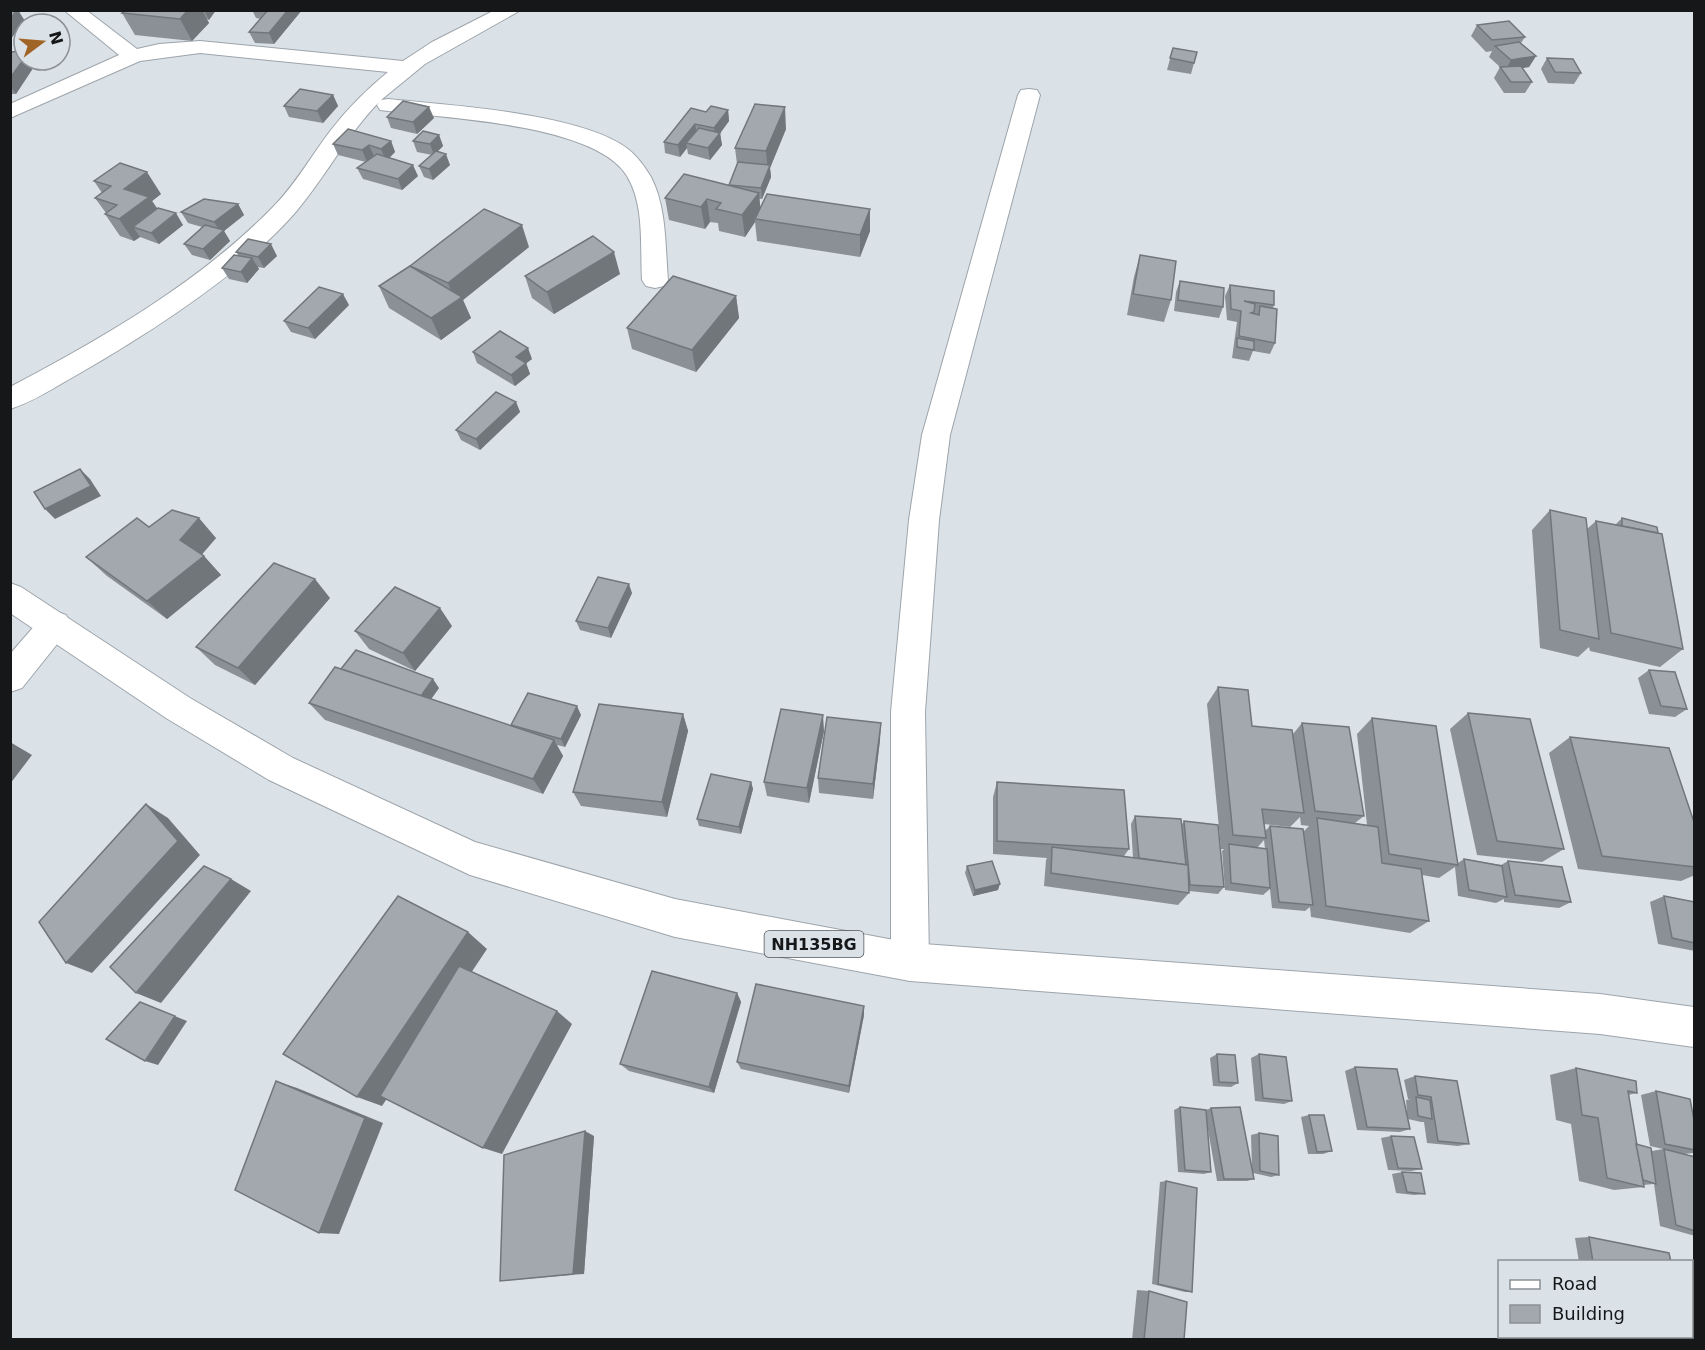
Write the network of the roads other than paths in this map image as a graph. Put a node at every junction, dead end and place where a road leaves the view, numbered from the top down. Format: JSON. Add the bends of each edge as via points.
{"nodes":[{"id":1,"x":74,"y":10,"type":"edge"},
{"id":2,"x":512,"y":10,"type":"edge"},
{"id":3,"x":133,"y":56,"type":"junction"},
{"id":4,"x":405,"y":67,"type":"junction"},
{"id":5,"x":1029,"y":95,"type":"dead end"},
{"id":6,"x":368,"y":102,"type":"junction"},
{"id":7,"x":10,"y":112,"type":"edge"},
{"id":8,"x":655,"y":280,"type":"dead end"},
{"id":9,"x":10,"y":399,"type":"edge"},
{"id":10,"x":10,"y":596,"type":"edge"},
{"id":11,"x":55,"y":624,"type":"junction"},
{"id":12,"x":10,"y":678,"type":"edge"},
{"id":13,"x":910,"y":962,"type":"junction"},
{"id":14,"x":1695,"y":1027,"type":"edge"}],
"edges":[{"from":1,"to":3,"type":"main road"},
{"from":2,"to":4,"type":"main road","via":[[449,39]]},
{"from":3,"to":4,"type":"main road","via":[[200,47]]},
{"from":3,"to":7,"type":"main road"},
{"from":4,"to":6,"type":"main road"},
{"from":5,"to":13,"type":"main road","via":[[936,435],[924,520],[908,712]]},
{"from":6,"to":8,"type":"main road","via":[[542,126],[585,136],[619,153],[639,178],[649,208]]},
{"from":6,"to":9,"type":"main road","via":[[341,132],[304,186],[236,252],[152,317]]},
{"from":10,"to":11,"type":"main road","number":"NH135BG"},
{"from":11,"to":12,"type":"main road"},
{"from":11,"to":13,"type":"main road","number":"NH135BG","via":[[178,708],[281,769],[470,858],[675,918]]},
{"from":13,"to":14,"type":"main road","number":"NH135BG","via":[[1600,1014]]}]}
